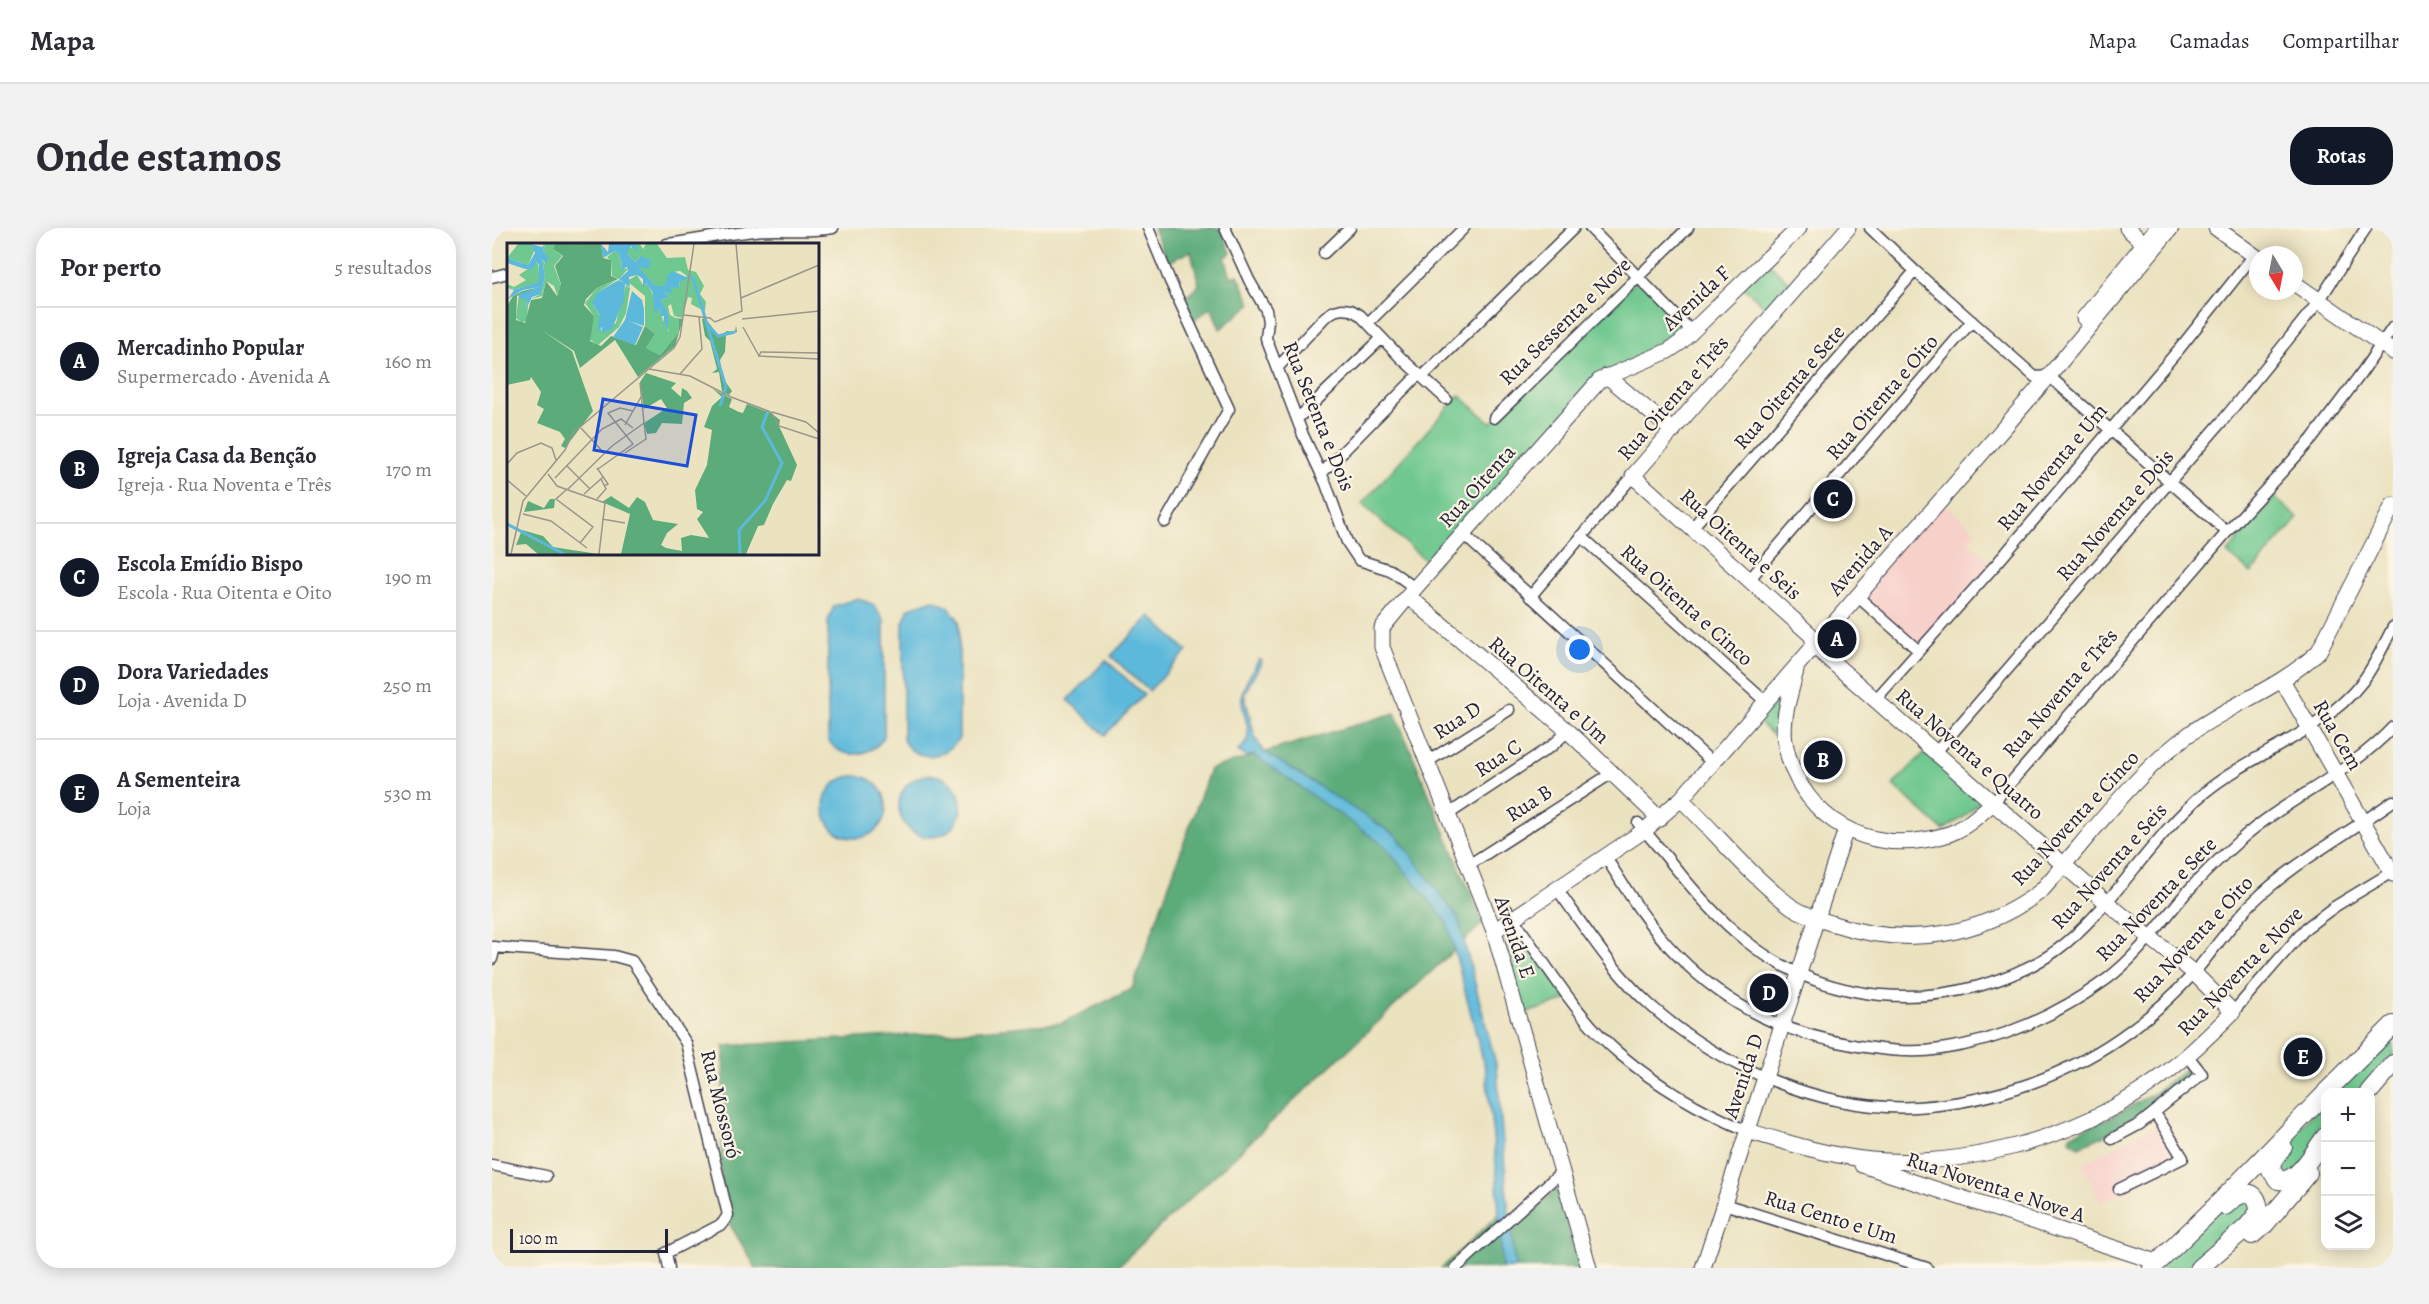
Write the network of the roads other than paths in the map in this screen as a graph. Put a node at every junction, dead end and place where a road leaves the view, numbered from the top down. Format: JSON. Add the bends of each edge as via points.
{"nodes":[{"id":1,"x":833,"y":228,"type":"edge"},
{"id":2,"x":1148,"y":228,"type":"edge"},
{"id":3,"x":1225,"y":228,"type":"edge"},
{"id":4,"x":1350,"y":228,"type":"edge"},
{"id":5,"x":1464,"y":228,"type":"edge"},
{"id":6,"x":1574,"y":228,"type":"edge"},
{"id":7,"x":1590,"y":228,"type":"edge"},
{"id":8,"x":1688,"y":228,"type":"edge"},
{"id":9,"x":1799,"y":228,"type":"edge"},
{"id":10,"x":1848,"y":228,"type":"edge"},
{"id":11,"x":1870,"y":228,"type":"edge"},
{"id":12,"x":2127,"y":228,"type":"edge"},
{"id":13,"x":2157,"y":228,"type":"edge"},
{"id":14,"x":2171,"y":228,"type":"edge"},
{"id":15,"x":2216,"y":228,"type":"edge"},
{"id":16,"x":2362,"y":229,"type":"edge"},
{"id":17,"x":674,"y":243,"type":"edge"},
{"id":18,"x":2148,"y":248,"type":"junction"},
{"id":19,"x":2249,"y":252,"type":"edge"},
{"id":20,"x":1324,"y":253,"type":"dead end"},
{"id":21,"x":2249,"y":265,"type":"edge"},
{"id":22,"x":1915,"y":271,"type":"junction"},
{"id":23,"x":507,"y":273,"type":"edge"},
{"id":24,"x":1639,"y":276,"type":"junction"},
{"id":25,"x":492,"y":277,"type":"edge"},
{"id":26,"x":2303,"y":289,"type":"edge"},
{"id":27,"x":2319,"y":301,"type":"junction"},
{"id":28,"x":1972,"y":321,"type":"junction"},
{"id":29,"x":1369,"y":322,"type":"junction"},
{"id":30,"x":2393,"y":327,"type":"edge"},
{"id":31,"x":1693,"y":333,"type":"junction"},
{"id":32,"x":1382,"y":338,"type":"junction"},
{"id":33,"x":2387,"y":348,"type":"edge"},
{"id":34,"x":1278,"y":367,"type":"junction"},
{"id":35,"x":1421,"y":375,"type":"junction"},
{"id":36,"x":1607,"y":376,"type":"junction"},
{"id":37,"x":2042,"y":377,"type":"junction"},
{"id":38,"x":1446,"y":399,"type":"dead end"},
{"id":39,"x":1494,"y":418,"type":"dead end"},
{"id":40,"x":1297,"y":419,"type":"junction"},
{"id":41,"x":2110,"y":429,"type":"junction"},
{"id":42,"x":1673,"y":431,"type":"junction"},
{"id":43,"x":1321,"y":474,"type":"junction"},
{"id":44,"x":1633,"y":476,"type":"junction"},
{"id":45,"x":2170,"y":481,"type":"junction"},
{"id":46,"x":2393,"y":505,"type":"edge"},
{"id":47,"x":1165,"y":522,"type":"dead end"},
{"id":48,"x":1692,"y":528,"type":"junction"},
{"id":49,"x":2227,"y":532,"type":"junction"},
{"id":50,"x":1463,"y":534,"type":"junction"},
{"id":51,"x":1581,"y":536,"type":"junction"},
{"id":52,"x":1749,"y":580,"type":"junction"},
{"id":53,"x":1412,"y":592,"type":"junction"},
{"id":54,"x":1857,"y":596,"type":"junction"},
{"id":55,"x":1530,"y":597,"type":"junction"},
{"id":56,"x":2393,"y":627,"type":"edge"},
{"id":57,"x":1382,"y":628,"type":"joint"},
{"id":58,"x":1813,"y":641,"type":"junction"},
{"id":59,"x":1919,"y":651,"type":"junction"},
{"id":60,"x":1797,"y":666,"type":"junction"},
{"id":61,"x":2282,"y":680,"type":"junction"},
{"id":62,"x":1763,"y":699,"type":"junction"},
{"id":63,"x":1875,"y":700,"type":"junction"},
{"id":64,"x":1509,"y":710,"type":"dead end"},
{"id":65,"x":2310,"y":727,"type":"junction"},
{"id":66,"x":2393,"y":728,"type":"edge"},
{"id":67,"x":1568,"y":731,"type":"junction"},
{"id":68,"x":1936,"y":752,"type":"junction"},
{"id":69,"x":1706,"y":758,"type":"junction"},
{"id":70,"x":1427,"y":762,"type":"junction"},
{"id":71,"x":1611,"y":773,"type":"junction"},
{"id":72,"x":2337,"y":775,"type":"junction"},
{"id":73,"x":1681,"y":799,"type":"junction"},
{"id":74,"x":2393,"y":801,"type":"edge"},
{"id":75,"x":1994,"y":802,"type":"junction"},
{"id":76,"x":1447,"y":814,"type":"junction"},
{"id":77,"x":1656,"y":815,"type":"junction"},
{"id":78,"x":2364,"y":821,"type":"junction"},
{"id":79,"x":1642,"y":826,"type":"junction"},
{"id":80,"x":1846,"y":829,"type":"junction"},
{"id":81,"x":1605,"y":856,"type":"junction"},
{"id":82,"x":2064,"y":864,"type":"junction"},
{"id":83,"x":1467,"y":866,"type":"junction"},
{"id":84,"x":2393,"y":873,"type":"edge"},
{"id":85,"x":1557,"y":889,"type":"junction"},
{"id":86,"x":2105,"y":901,"type":"junction"},
{"id":87,"x":1510,"y":914,"type":"junction"},
{"id":88,"x":1816,"y":919,"type":"junction"},
{"id":89,"x":1492,"y":926,"type":"junction"},
{"id":90,"x":2149,"y":938,"type":"junction"},
{"id":91,"x":493,"y":947,"type":"edge"},
{"id":92,"x":492,"y":959,"type":"edge"},
{"id":93,"x":2194,"y":973,"type":"junction"},
{"id":94,"x":1799,"y":974,"type":"junction"},
{"id":95,"x":2233,"y":1012,"type":"junction"},
{"id":96,"x":2393,"y":1025,"type":"edge"},
{"id":97,"x":1782,"y":1027,"type":"junction"},
{"id":98,"x":2365,"y":1053,"type":"junction"},
{"id":99,"x":2188,"y":1056,"type":"junction"},
{"id":100,"x":2393,"y":1064,"type":"edge"},
{"id":101,"x":1764,"y":1079,"type":"junction"},
{"id":102,"x":2331,"y":1088,"type":"edge"},
{"id":103,"x":2338,"y":1088,"type":"edge"},
{"id":104,"x":2372,"y":1088,"type":"edge"},
{"id":105,"x":2321,"y":1098,"type":"edge"},
{"id":106,"x":2321,"y":1106,"type":"edge"},
{"id":107,"x":2155,"y":1113,"type":"junction"},
{"id":108,"x":1748,"y":1131,"type":"junction"},
{"id":109,"x":2112,"y":1139,"type":"dead end"},
{"id":110,"x":2321,"y":1141,"type":"edge"},
{"id":111,"x":1822,"y":1152,"type":"junction"},
{"id":112,"x":2321,"y":1154,"type":"edge"},
{"id":113,"x":492,"y":1165,"type":"edge"},
{"id":114,"x":1562,"y":1171,"type":"junction"},
{"id":115,"x":546,"y":1176,"type":"dead end"},
{"id":116,"x":2119,"y":1189,"type":"dead end"},
{"id":117,"x":1724,"y":1204,"type":"junction"},
{"id":118,"x":2157,"y":1266,"type":"edge"},
{"id":119,"x":669,"y":1268,"type":"edge"},
{"id":120,"x":1456,"y":1268,"type":"edge"},
{"id":121,"x":1589,"y":1268,"type":"edge"},
{"id":122,"x":1703,"y":1268,"type":"edge"},
{"id":123,"x":1927,"y":1268,"type":"edge"},
{"id":124,"x":2199,"y":1268,"type":"edge"},
{"id":125,"x":2211,"y":1268,"type":"edge"}],
"edges":[{"from":1,"to":17,"type":"street","via":[[753,231]]},
{"from":2,"to":47,"type":"street","via":[[1229,409]]},
{"from":3,"to":34,"type":"street","name":"Rua Setenta e Dois","via":[[1266,310],[1266,338]]},
{"from":4,"to":20,"type":"street"},
{"from":5,"to":29,"type":"street"},
{"from":6,"to":35,"type":"street"},
{"from":7,"to":24,"type":"street"},
{"from":8,"to":24,"type":"street","name":"Rua Sessenta e Nove"},
{"from":9,"to":31,"type":"street","name":"Avenida F"},
{"from":10,"to":42,"type":"street","name":"Rua Oitenta e Três"},
{"from":11,"to":22,"type":"street"},
{"from":12,"to":18,"type":"street"},
{"from":13,"to":18,"type":"street","name":"Avenida A"},
{"from":14,"to":18,"type":"street","name":"Avenida A"},
{"from":15,"to":19,"type":"street"},
{"from":16,"to":27,"type":"street","name":"Rua Noventa e Dois"},
{"from":18,"to":37,"type":"street","name":"Avenida A"},
{"from":21,"to":41,"type":"street","name":"Rua Noventa e Um"},
{"from":22,"to":28,"type":"street"},
{"from":22,"to":48,"type":"street","name":"Rua Oitenta e Sete"},
{"from":23,"to":25,"type":"street"},
{"from":24,"to":31,"type":"street"},
{"from":24,"to":39,"type":"street","name":"Rua Sessenta e Nove"},
{"from":26,"to":27,"type":"street"},
{"from":27,"to":33,"type":"street"},
{"from":27,"to":45,"type":"street","name":"Rua Noventa e Dois"},
{"from":28,"to":37,"type":"street"},
{"from":28,"to":52,"type":"street","name":"Rua Oitenta e Oito"},
{"from":29,"to":32,"type":"street"},
{"from":29,"to":34,"type":"street","via":[[1351,310],[1334,311]]},
{"from":30,"to":33,"type":"street","name":"Rua Noventa e Três"},
{"from":31,"to":36,"type":"street","name":"Avenida F","via":[[1668,351]]},
{"from":32,"to":35,"type":"street"},
{"from":32,"to":40,"type":"street"},
{"from":33,"to":49,"type":"street","name":"Rua Noventa e Três","via":[[2312,439]]},
{"from":34,"to":40,"type":"street","name":"Rua Setenta e Dois"},
{"from":35,"to":38,"type":"street"},
{"from":35,"to":43,"type":"street"},
{"from":36,"to":42,"type":"street"},
{"from":36,"to":50,"type":"street","name":"Rua Oitenta","via":[[1588,392]]},
{"from":37,"to":41,"type":"street"},
{"from":37,"to":54,"type":"street","name":"Avenida A"},
{"from":37,"to":58,"type":"street","name":"Avenida A"},
{"from":40,"to":43,"type":"street","name":"Rua Setenta e Dois"},
{"from":41,"to":45,"type":"street"},
{"from":41,"to":59,"type":"street","name":"Rua Noventa e Um"},
{"from":42,"to":44,"type":"street","name":"Rua Oitenta e Três"},
{"from":43,"to":53,"type":"street","name":"Rua Setenta e Dois","via":[[1347,542],[1359,560],[1390,570]]},
{"from":44,"to":48,"type":"street","name":"Rua Oitenta e Seis"},
{"from":44,"to":51,"type":"street","name":"Rua Oitenta e Três"},
{"from":45,"to":49,"type":"street"},
{"from":45,"to":68,"type":"street","name":"Rua Noventa e Dois"},
{"from":46,"to":61,"type":"street","name":"Rua Noventa e Cinco","via":[[2319,651]]},
{"from":48,"to":52,"type":"street","name":"Rua Oitenta e Seis"},
{"from":49,"to":75,"type":"street","name":"Rua Noventa e Três"},
{"from":50,"to":53,"type":"street","name":"Rua Oitenta"},
{"from":50,"to":55,"type":"street"},
{"from":51,"to":55,"type":"street","name":"Rua Oitenta e Três"},
{"from":51,"to":62,"type":"street","name":"Rua Oitenta e Cinco"},
{"from":52,"to":58,"type":"street","name":"Rua Oitenta e Seis"},
{"from":53,"to":57,"type":"street","name":"Rua Oitenta"},
{"from":53,"to":67,"type":"street","name":"Rua Oitenta e Um"},
{"from":54,"to":58,"type":"street","name":"Avenida A"},
{"from":54,"to":59,"type":"street"},
{"from":55,"to":69,"type":"street"},
{"from":56,"to":65,"type":"street","name":"Rua Noventa e Seis","via":[[2361,683]]},
{"from":57,"to":70,"type":"street","name":"Avenida E","via":[[1382,647]]},
{"from":58,"to":60,"type":"street","name":"Avenida A"},
{"from":58,"to":62,"type":"street","name":"Avenida A"},
{"from":58,"to":63,"type":"street","name":"Rua Noventa e Quatro"},
{"from":59,"to":63,"type":"street","name":"Rua Noventa e Um"},
{"from":60,"to":62,"type":"street","name":"Avenida A"},
{"from":60,"to":80,"type":"street","name":"Rua Noventa e Três","via":[[1785,719],[1785,743],[1802,787],[1816,806]]},
{"from":61,"to":65,"type":"street","name":"Rua Cem"},
{"from":61,"to":82,"type":"street","name":"Rua Noventa e Cinco","via":[[2190,733],[2167,751]]},
{"from":62,"to":69,"type":"street","name":"Avenida A"},
{"from":62,"to":73,"type":"street","name":"Avenida A"},
{"from":63,"to":68,"type":"street","name":"Rua Noventa e Quatro"},
{"from":64,"to":70,"type":"street","name":"Rua D"},
{"from":65,"to":72,"type":"street","name":"Rua Cem"},
{"from":65,"to":86,"type":"street","name":"Rua Noventa e Seis","via":[[2204,793]]},
{"from":66,"to":72,"type":"street","name":"Rua Noventa e Sete"},
{"from":67,"to":71,"type":"street","name":"Rua Oitenta e Um"},
{"from":67,"to":76,"type":"street","name":"Rua C","via":[[1553,745]]},
{"from":68,"to":75,"type":"street","name":"Rua Noventa e Quatro"},
{"from":69,"to":77,"type":"street","name":"Avenida A"},
{"from":70,"to":76,"type":"street","name":"Avenida E"},
{"from":71,"to":77,"type":"street","name":"Rua Oitenta e Um"},
{"from":71,"to":83,"type":"street","name":"Rua B"},
{"from":72,"to":78,"type":"street","name":"Rua Cem"},
{"from":72,"to":90,"type":"street","name":"Rua Noventa e Sete","via":[[2243,838],[2187,892]]},
{"from":73,"to":77,"type":"street","name":"Avenida A"},
{"from":73,"to":88,"type":"street","name":"Rua Noventa e Cinco","via":[[1768,889]]},
{"from":74,"to":78,"type":"street","name":"Rua Noventa e Oito"},
{"from":75,"to":80,"type":"street","name":"Rua Noventa e Três","via":[[1969,824],[1940,837],[1892,843]]},
{"from":75,"to":82,"type":"street","name":"Rua Noventa e Quatro"},
{"from":76,"to":83,"type":"street","name":"Avenida E"},
{"from":77,"to":79,"type":"street","name":"Avenida A"},
{"from":78,"to":84,"type":"street","name":"Rua Cem"},
{"from":78,"to":93,"type":"street","name":"Rua Noventa e Oito","via":[[2274,883],[2233,923]]},
{"from":79,"to":81,"type":"street","name":"Avenida A"},
{"from":79,"to":87,"type":"street","name":"Avenida A"},
{"from":79,"to":94,"type":"street","name":"Rua Noventa e Seis","via":[[1717,916],[1768,958]]},
{"from":80,"to":88,"type":"street","name":"Avenida D"},
{"from":81,"to":85,"type":"street","name":"Avenida A"},
{"from":81,"to":97,"type":"street","name":"Rua Noventa e Sete","via":[[1652,926],[1678,956],[1729,998]]},
{"from":82,"to":86,"type":"street","name":"Rua Noventa e Quatro"},
{"from":82,"to":88,"type":"street","name":"Rua Noventa e Cinco","via":[[2023,905],[1992,921],[1959,931],[1878,936]]},
{"from":83,"to":89,"type":"street","name":"Avenida E"},
{"from":84,"to":95,"type":"street","name":"Rua Noventa e Nove","via":[[2306,928]]},
{"from":85,"to":87,"type":"street","name":"Avenida A"},
{"from":85,"to":101,"type":"street","name":"Rua Noventa e Oito","via":[[1627,982],[1650,1005],[1679,1029]]},
{"from":86,"to":90,"type":"street","name":"Rua Noventa e Quatro"},
{"from":86,"to":94,"type":"street","name":"Rua Noventa e Seis","via":[[2082,929],[2037,963],[1960,991],[1892,997],[1855,992]]},
{"from":87,"to":89,"type":"street","name":"Avenida A"},
{"from":87,"to":108,"type":"street","name":"Rua Noventa e Nove","via":[[1569,999],[1620,1055],[1676,1094]]},
{"from":88,"to":94,"type":"street","name":"Avenida D"},
{"from":89,"to":114,"type":"street","name":"Avenida E"},
{"from":90,"to":93,"type":"street","name":"Rua Noventa e Quatro"},
{"from":90,"to":97,"type":"street","name":"Rua Noventa e Sete","via":[[2108,978],[2055,1012],[2020,1028],[1941,1050],[1908,1052],[1826,1040]]},
{"from":91,"to":92,"type":"street"},
{"from":91,"to":119,"type":"street","name":"Rua Mossoró","via":[[628,959],[686,1043],[728,1215],[722,1224],[666,1253]]},
{"from":93,"to":95,"type":"street","name":"Rua Noventa e Quatro"},
{"from":93,"to":101,"type":"street","name":"Rua Noventa e Oito","via":[[2153,1013],[2101,1051],[2042,1080],[2004,1091],[1916,1107],[1893,1106],[1834,1098]]},
{"from":94,"to":97,"type":"street","name":"Avenida D"},
{"from":95,"to":99,"type":"street","name":"Rua Noventa e Nove"},
{"from":96,"to":98,"type":"highway"},
{"from":97,"to":101,"type":"street","name":"Avenida D"},
{"from":98,"to":102,"type":"highway"},
{"from":98,"to":103,"type":"highway"},
{"from":99,"to":107,"type":"street","via":[[2202,1074]]},
{"from":99,"to":111,"type":"street","name":"Rua Noventa e Nove","via":[[2106,1110],[2017,1145],[1974,1156],[1909,1162]]},
{"from":100,"to":104,"type":"highway"},
{"from":101,"to":108,"type":"street","name":"Avenida D"},
{"from":105,"to":118,"type":"highway"},
{"from":106,"to":110,"type":"highway","via":[[2277,1154],[2271,1165],[2273,1176],[2285,1181],[2294,1177]]},
{"from":107,"to":109,"type":"street"},
{"from":107,"to":116,"type":"street","via":[[2183,1158]]},
{"from":108,"to":111,"type":"street","name":"Rua Noventa e Nove"},
{"from":108,"to":117,"type":"street","name":"Avenida D"},
{"from":111,"to":118,"type":"street","name":"Rua Noventa e Nove A"},
{"from":112,"to":125,"type":"highway","via":[[2265,1224]]},
{"from":113,"to":115,"type":"street"},
{"from":114,"to":120,"type":"street"},
{"from":114,"to":121,"type":"street","name":"Avenida E"},
{"from":117,"to":122,"type":"street","name":"Avenida D"},
{"from":117,"to":123,"type":"street","name":"Rua Cento e Um"},
{"from":118,"to":124,"type":"highway","via":[[2241,1193],[2252,1195],[2259,1203],[2255,1219]]}]}
